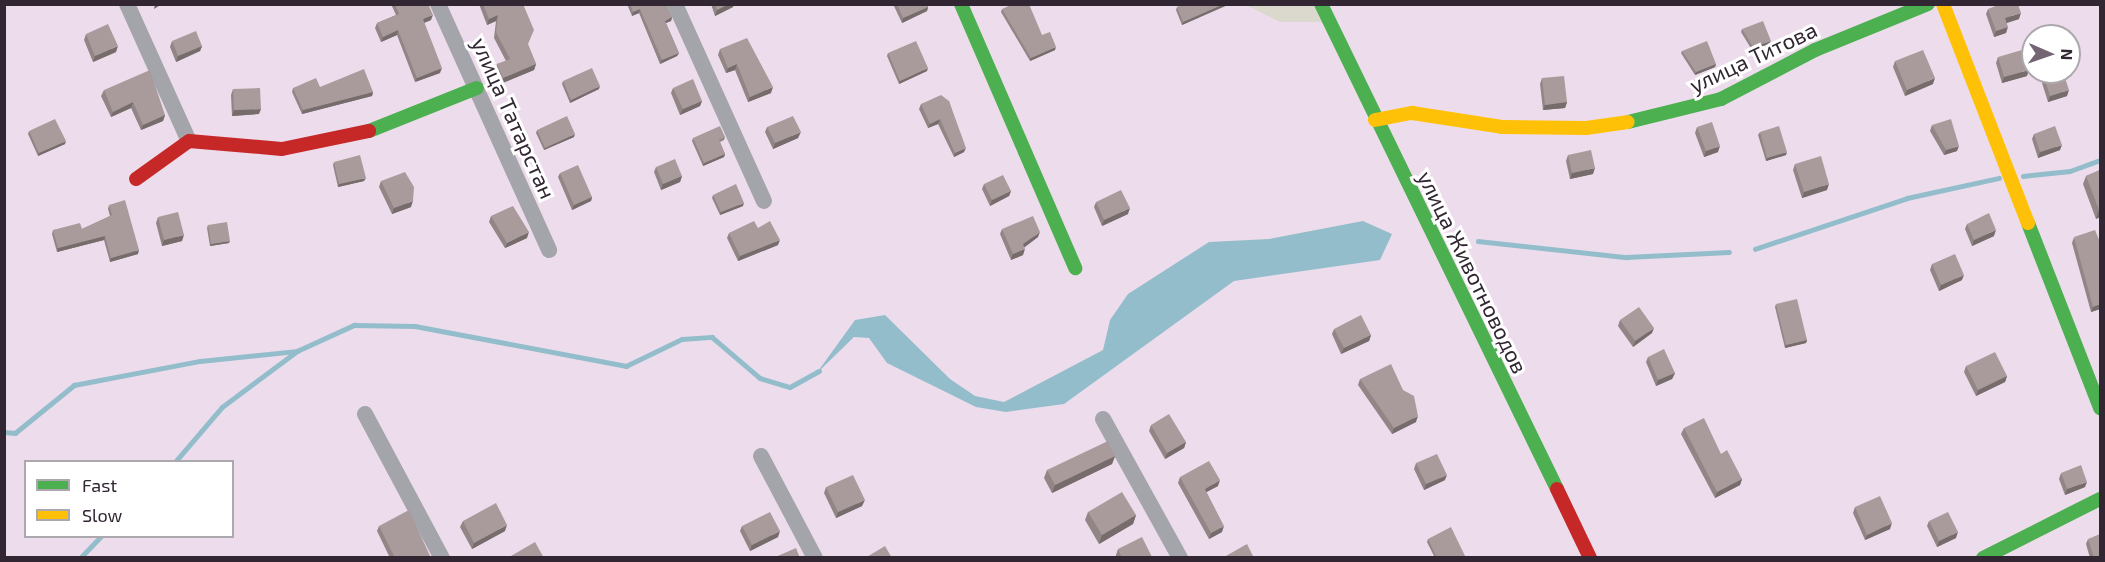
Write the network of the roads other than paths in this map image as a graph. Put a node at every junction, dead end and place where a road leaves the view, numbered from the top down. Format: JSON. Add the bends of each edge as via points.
{"nodes":[{"id":1,"x":127,"y":4,"type":"edge"},
{"id":2,"x":438,"y":4,"type":"edge"},
{"id":3,"x":675,"y":4,"type":"edge"},
{"id":4,"x":961,"y":4,"type":"edge"},
{"id":5,"x":1321,"y":4,"type":"edge"},
{"id":6,"x":1928,"y":4,"type":"edge"},
{"id":7,"x":1943,"y":4,"type":"edge"},
{"id":8,"x":477,"y":88,"type":"junction"},
{"id":9,"x":1375,"y":120,"type":"junction"},
{"id":10,"x":189,"y":141,"type":"junction"},
{"id":11,"x":136,"y":179,"type":"dead end"},
{"id":12,"x":764,"y":201,"type":"dead end"},
{"id":13,"x":549,"y":250,"type":"dead end"},
{"id":14,"x":1075,"y":268,"type":"dead end"},
{"id":15,"x":2100,"y":408,"type":"edge"},
{"id":16,"x":365,"y":414,"type":"dead end"},
{"id":17,"x":1104,"y":419,"type":"dead end"},
{"id":18,"x":761,"y":456,"type":"dead end"},
{"id":19,"x":2100,"y":499,"type":"edge"},
{"id":20,"x":442,"y":558,"type":"edge"},
{"id":21,"x":815,"y":558,"type":"edge"},
{"id":22,"x":1180,"y":558,"type":"edge"},
{"id":23,"x":1590,"y":558,"type":"edge"},
{"id":24,"x":1983,"y":558,"type":"edge"}],
"edges":[{"from":1,"to":10,"type":"street"},
{"from":2,"to":8,"type":"street","name":"улица Татарстан"},
{"from":3,"to":12,"type":"street"},
{"from":4,"to":14,"type":"street"},
{"from":5,"to":9,"type":"street","name":"улица Животноводов"},
{"from":6,"to":9,"type":"street","name":"улица Титова","via":[[1815,50],[1721,99],[1672,115],[1586,128],[1502,127],[1412,113]]},
{"from":7,"to":15,"type":"street"},
{"from":8,"to":10,"type":"street","via":[[408,120],[337,140],[282,148]]},
{"from":8,"to":13,"type":"street","name":"улица Татарстан"},
{"from":9,"to":23,"type":"street","name":"улица Животноводов"},
{"from":10,"to":11,"type":"street"},
{"from":16,"to":20,"type":"street"},
{"from":17,"to":22,"type":"street"},
{"from":18,"to":21,"type":"street"},
{"from":19,"to":24,"type":"street"}]}
